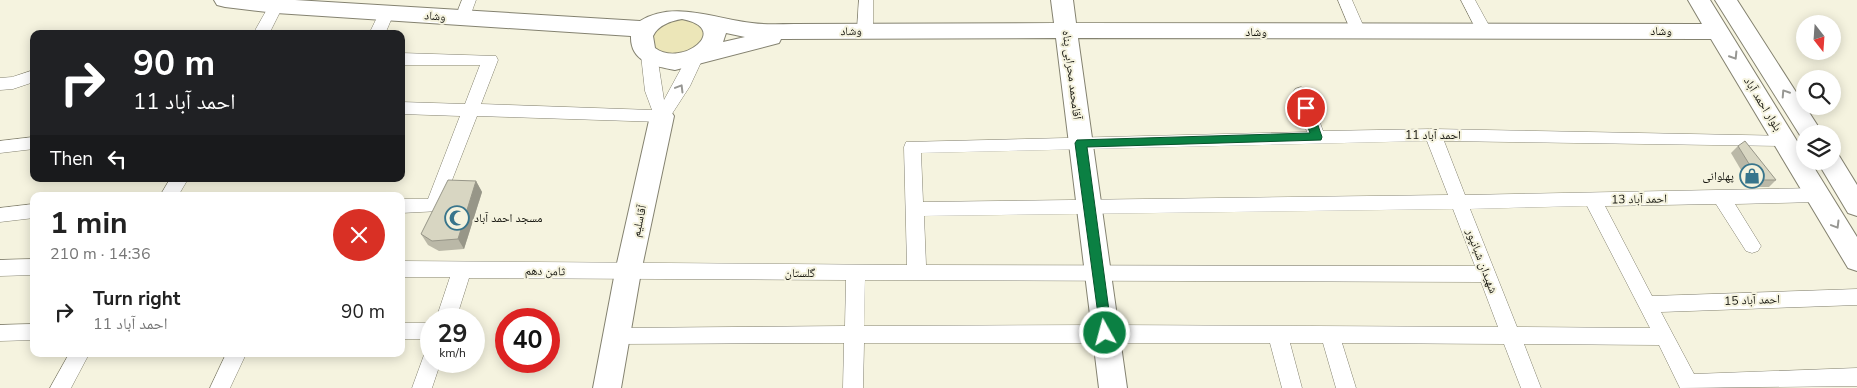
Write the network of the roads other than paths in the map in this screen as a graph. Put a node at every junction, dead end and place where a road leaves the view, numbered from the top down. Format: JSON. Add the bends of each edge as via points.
{"nodes":[{"id":1,"x":225,"y":0,"type":"edge"},
{"id":2,"x":654,"y":0,"type":"edge"},
{"id":3,"x":674,"y":0,"type":"edge"},
{"id":4,"x":866,"y":0,"type":"edge"},
{"id":5,"x":1062,"y":0,"type":"edge"},
{"id":6,"x":1345,"y":0,"type":"edge"},
{"id":7,"x":1468,"y":0,"type":"edge"},
{"id":8,"x":1699,"y":0,"type":"edge"},
{"id":9,"x":1726,"y":0,"type":"edge"},
{"id":10,"x":329,"y":5,"type":"edge"},
{"id":11,"x":276,"y":6,"type":"junction"},
{"id":12,"x":466,"y":9,"type":"edge"},
{"id":13,"x":386,"y":13,"type":"junction"},
{"id":14,"x":703,"y":17,"type":"junction"},
{"id":15,"x":648,"y":26,"type":"junction"},
{"id":16,"x":263,"y":30,"type":"edge"},
{"id":17,"x":379,"y":30,"type":"edge"},
{"id":18,"x":864,"y":30,"type":"junction"},
{"id":19,"x":1066,"y":31,"type":"junction"},
{"id":20,"x":1484,"y":31,"type":"junction"},
{"id":21,"x":1718,"y":31,"type":"junction"},
{"id":22,"x":794,"y":32,"type":"junction"},
{"id":23,"x":1358,"y":32,"type":"junction"},
{"id":24,"x":649,"y":55,"type":"junction"},
{"id":25,"x":697,"y":57,"type":"junction"},
{"id":26,"x":405,"y":58,"type":"edge"},
{"id":27,"x":30,"y":77,"type":"edge"},
{"id":28,"x":0,"y":84,"type":"edge"},
{"id":29,"x":1301,"y":93,"type":"dead end"},
{"id":30,"x":405,"y":108,"type":"edge"},
{"id":31,"x":472,"y":108,"type":"junction"},
{"id":32,"x":662,"y":116,"type":"junction"},
{"id":33,"x":1805,"y":125,"type":"edge"},
{"id":34,"x":1433,"y":135,"type":"junction"},
{"id":35,"x":1317,"y":137,"type":"junction"},
{"id":36,"x":1785,"y":140,"type":"junction"},
{"id":37,"x":30,"y":143,"type":"edge"},
{"id":38,"x":1080,"y":143,"type":"junction"},
{"id":39,"x":0,"y":147,"type":"edge"},
{"id":40,"x":1834,"y":170,"type":"edge"},
{"id":41,"x":1818,"y":195,"type":"junction"},
{"id":42,"x":1721,"y":197,"type":"junction"},
{"id":43,"x":1592,"y":200,"type":"junction"},
{"id":44,"x":1854,"y":201,"type":"edge"},
{"id":45,"x":1459,"y":202,"type":"junction"},
{"id":46,"x":405,"y":206,"type":"edge"},
{"id":47,"x":1089,"y":207,"type":"junction"},
{"id":48,"x":916,"y":208,"type":"junction"},
{"id":49,"x":30,"y":211,"type":"edge"},
{"id":50,"x":0,"y":215,"type":"edge"},
{"id":51,"x":1752,"y":246,"type":"dead end"},
{"id":52,"x":1857,"y":260,"type":"edge"},
{"id":53,"x":30,"y":267,"type":"edge"},
{"id":54,"x":0,"y":268,"type":"edge"},
{"id":55,"x":405,"y":269,"type":"edge"},
{"id":56,"x":462,"y":270,"type":"junction"},
{"id":57,"x":628,"y":272,"type":"junction"},
{"id":58,"x":856,"y":273,"type":"junction"},
{"id":59,"x":917,"y":273,"type":"junction"},
{"id":60,"x":1098,"y":273,"type":"junction"},
{"id":61,"x":1487,"y":274,"type":"junction"},
{"id":62,"x":1857,"y":297,"type":"edge"},
{"id":63,"x":1647,"y":304,"type":"junction"},
{"id":64,"x":450,"y":308,"type":"edge"},
{"id":65,"x":405,"y":331,"type":"edge"},
{"id":66,"x":420,"y":331,"type":"edge"},
{"id":67,"x":30,"y":332,"type":"edge"},
{"id":68,"x":0,"y":333,"type":"edge"},
{"id":69,"x":1105,"y":333,"type":"junction"},
{"id":70,"x":855,"y":335,"type":"junction"},
{"id":71,"x":1278,"y":335,"type":"junction"},
{"id":72,"x":1330,"y":335,"type":"junction"},
{"id":73,"x":616,"y":336,"type":"junction"},
{"id":74,"x":1511,"y":336,"type":"junction"},
{"id":75,"x":1664,"y":337,"type":"junction"},
{"id":76,"x":77,"y":357,"type":"edge"},
{"id":77,"x":235,"y":357,"type":"edge"},
{"id":78,"x":427,"y":373,"type":"edge"},
{"id":79,"x":1857,"y":377,"type":"edge"},
{"id":80,"x":1690,"y":385,"type":"edge"},
{"id":81,"x":60,"y":388,"type":"edge"},
{"id":82,"x":220,"y":388,"type":"edge"},
{"id":83,"x":422,"y":388,"type":"edge"},
{"id":84,"x":607,"y":388,"type":"edge"},
{"id":85,"x":853,"y":388,"type":"edge"},
{"id":86,"x":1113,"y":388,"type":"edge"},
{"id":87,"x":1292,"y":388,"type":"edge"},
{"id":88,"x":1346,"y":388,"type":"edge"},
{"id":89,"x":1531,"y":388,"type":"edge"}],
"edges":[{"from":1,"to":11,"type":"street","name":"وشاد"},
{"from":2,"to":15,"type":"street"},
{"from":3,"to":14,"type":"street"},
{"from":4,"to":18,"type":"street"},
{"from":5,"to":19,"type":"street","name":"آقامحمد محرابی پناه"},
{"from":6,"to":23,"type":"street"},
{"from":7,"to":20,"type":"street"},
{"from":8,"to":21,"type":"street","name":"بلوار احمد آباد"},
{"from":33,"to":9,"type":"street","name":"بلوار احمد آباد","one_way":true},
{"from":10,"to":11,"type":"street","name":"وشاد"},
{"from":10,"to":13,"type":"street","name":"وشاد"},
{"from":11,"to":16,"type":"street"},
{"from":12,"to":13,"type":"street","name":"وشاد"},
{"from":12,"to":15,"type":"street","name":"وشاد"},
{"from":13,"to":17,"type":"street"},
{"from":14,"to":15,"type":"street","via":[[672,13]]},
{"from":14,"to":22,"type":"street","via":[[752,31]]},
{"from":14,"to":25,"type":"street","via":[[716,35],[713,43]]},
{"from":15,"to":24,"type":"street","via":[[642,45]]},
{"from":18,"to":19,"type":"street","name":"وشاد"},
{"from":18,"to":22,"type":"street","name":"وشاد"},
{"from":19,"to":23,"type":"street","name":"وشاد"},
{"from":19,"to":38,"type":"street","name":"آقامحمد محرابی پناه"},
{"from":20,"to":21,"type":"street","name":"وشاد"},
{"from":20,"to":23,"type":"street","name":"وشاد"},
{"from":21,"to":36,"type":"street","name":"بلوار احمد آباد","one_way":true},
{"from":22,"to":25,"type":"street"},
{"from":24,"to":25,"type":"street","via":[[674,63]]},
{"from":24,"to":32,"type":"street","via":[[654,91]]},
{"from":32,"to":25,"type":"street","one_way":true},
{"from":26,"to":31,"type":"street","via":[[490,60]]},
{"from":27,"to":28,"type":"street"},
{"from":29,"to":35,"type":"street"},
{"from":30,"to":31,"type":"street"},
{"from":31,"to":32,"type":"street"},
{"from":31,"to":46,"type":"street","via":[[434,206]]},
{"from":32,"to":57,"type":"street","name":"آقاسلیم"},
{"from":34,"to":35,"type":"street","name":"احمد آباد 11"},
{"from":34,"to":36,"type":"street","name":"احمد آباد 11"},
{"from":34,"to":45,"type":"street","name":"شهیدان شبانپور"},
{"from":35,"to":38,"type":"street","name":"احمد آباد 11"},
{"from":36,"to":41,"type":"street","name":"بلوار احمد آباد"},
{"from":37,"to":39,"type":"street"},
{"from":38,"to":47,"type":"street","name":"آقامحمد محرابی پناه"},
{"from":38,"to":48,"type":"street","name":"احمد آباد 11","via":[[912,146]]},
{"from":40,"to":44,"type":"street"},
{"from":41,"to":42,"type":"street","name":"احمد آباد 13"},
{"from":41,"to":44,"type":"street"},
{"from":41,"to":52,"type":"street","name":"بلوار احمد آباد","one_way":true},
{"from":42,"to":43,"type":"street","name":"احمد آباد 13"},
{"from":42,"to":51,"type":"street"},
{"from":43,"to":45,"type":"street","name":"احمد آباد 13"},
{"from":43,"to":63,"type":"street"},
{"from":45,"to":47,"type":"street","name":"احمد آباد 13"},
{"from":45,"to":61,"type":"street","name":"شهیدان شبانپور"},
{"from":47,"to":48,"type":"street","name":"احمد آباد 13"},
{"from":47,"to":60,"type":"street","name":"آقامحمد محرابی پناه"},
{"from":48,"to":59,"type":"street"},
{"from":49,"to":50,"type":"street"},
{"from":53,"to":54,"type":"street"},
{"from":55,"to":56,"type":"street","name":"ثامن دهم"},
{"from":56,"to":57,"type":"street","name":"ثامن دهم"},
{"from":56,"to":64,"type":"street"},
{"from":57,"to":58,"type":"street","name":"گلستان"},
{"from":57,"to":73,"type":"street","name":"آقاسلیم"},
{"from":58,"to":59,"type":"street","name":"گلستان"},
{"from":58,"to":70,"type":"street"},
{"from":59,"to":60,"type":"street","name":"گلستان"},
{"from":60,"to":61,"type":"street","name":"گلستان"},
{"from":60,"to":69,"type":"street","name":"آقامحمد محرابی پناه"},
{"from":61,"to":74,"type":"street","name":"شهیدان شبانپور"},
{"from":62,"to":63,"type":"street","name":"احمد آباد 15"},
{"from":63,"to":75,"type":"street"},
{"from":65,"to":66,"type":"street"},
{"from":67,"to":68,"type":"street"},
{"from":69,"to":70,"type":"street"},
{"from":69,"to":71,"type":"street"},
{"from":69,"to":86,"type":"street","name":"آقامحمد محرابی پناه"},
{"from":70,"to":73,"type":"street"},
{"from":70,"to":85,"type":"street"},
{"from":71,"to":72,"type":"street"},
{"from":71,"to":87,"type":"street"},
{"from":72,"to":74,"type":"street"},
{"from":72,"to":88,"type":"street"},
{"from":73,"to":84,"type":"street","name":"آقاسلیم"},
{"from":74,"to":75,"type":"street"},
{"from":74,"to":89,"type":"street","name":"شهیدان شبانپور"},
{"from":75,"to":80,"type":"street"},
{"from":76,"to":81,"type":"street"},
{"from":77,"to":82,"type":"street"},
{"from":78,"to":83,"type":"street"},
{"from":79,"to":80,"type":"street"}]}
